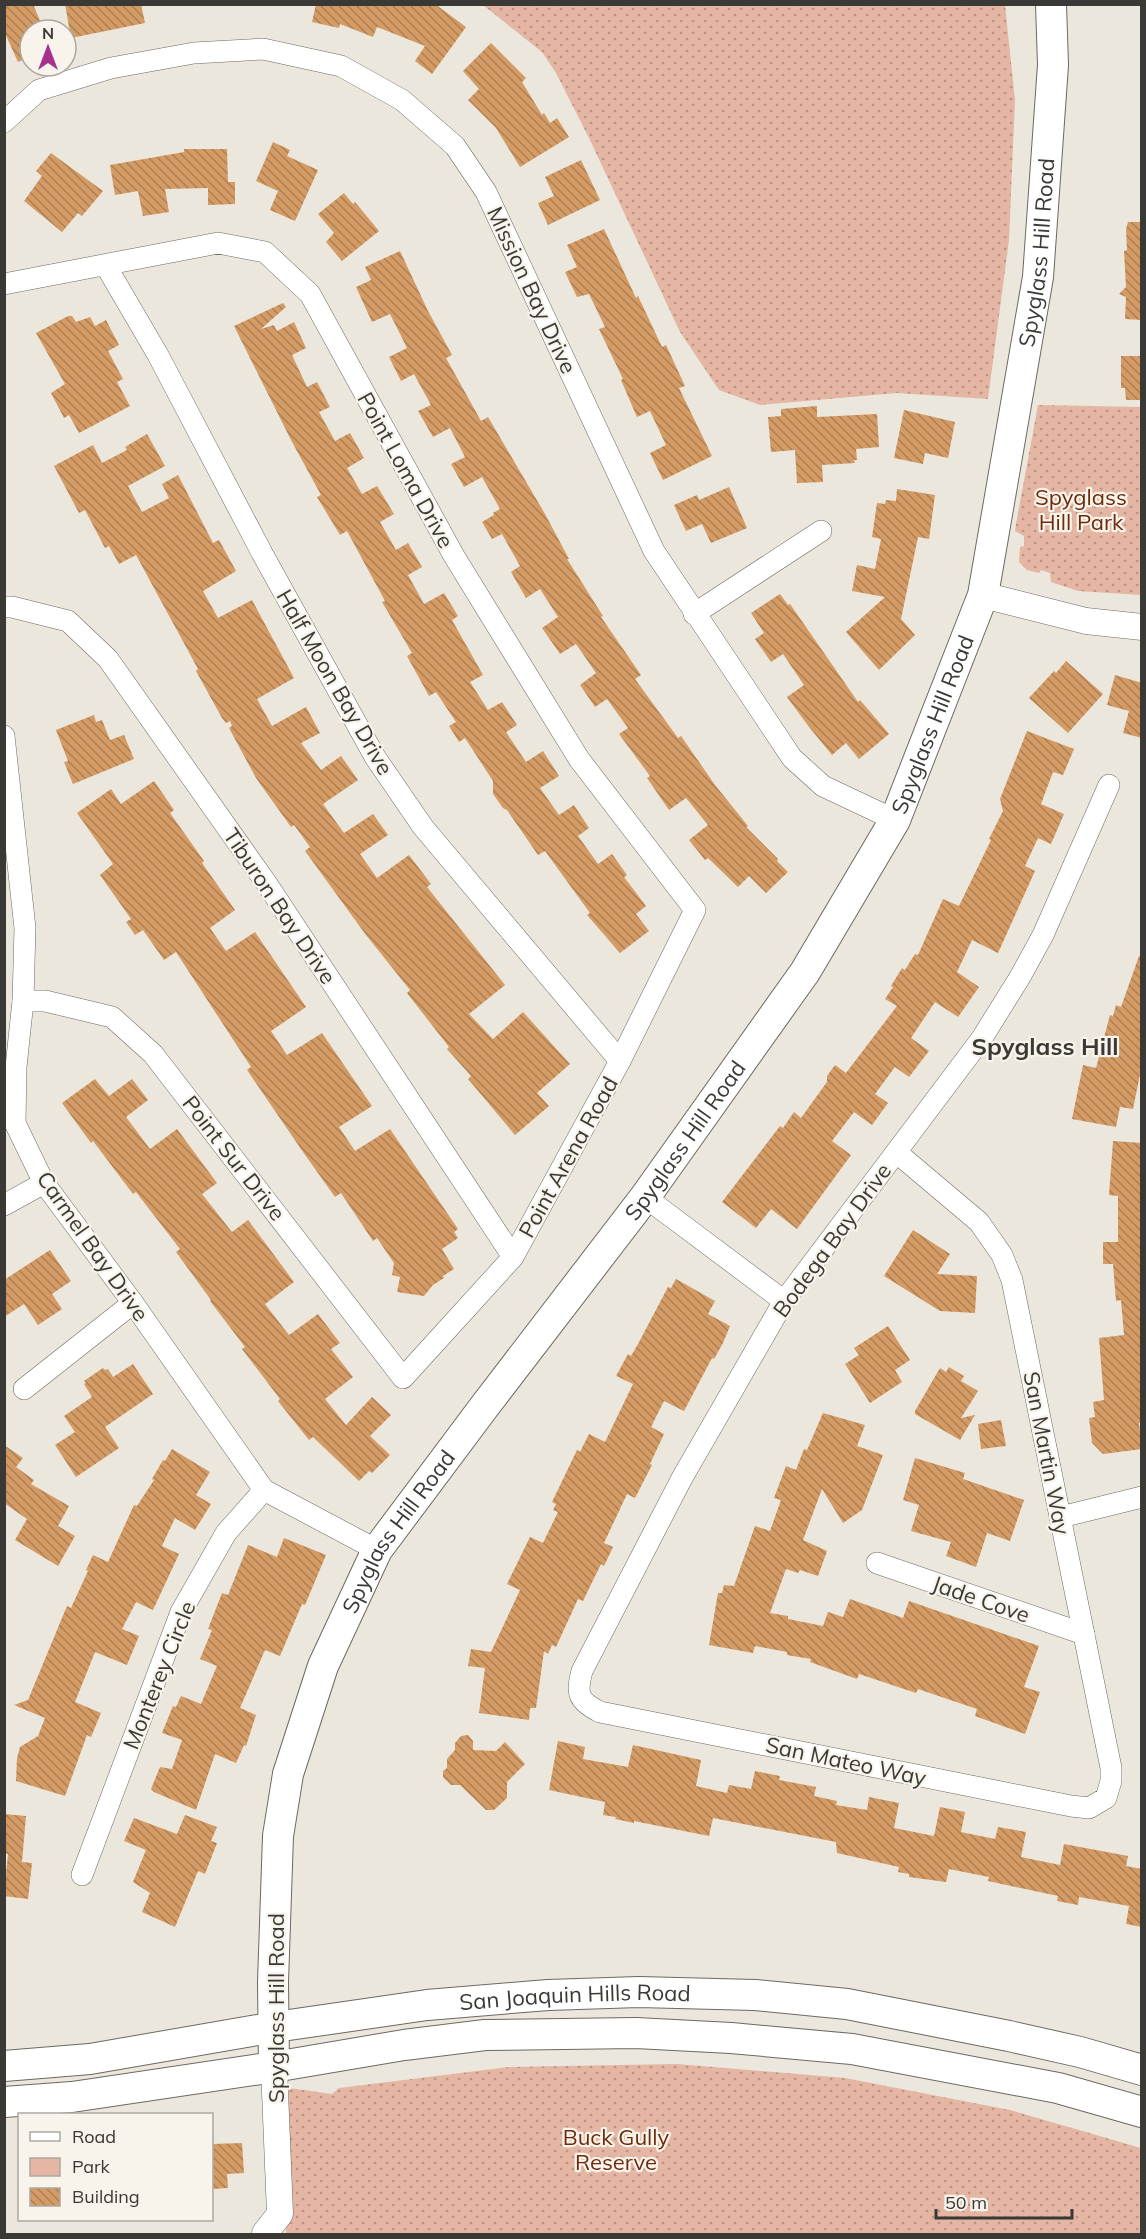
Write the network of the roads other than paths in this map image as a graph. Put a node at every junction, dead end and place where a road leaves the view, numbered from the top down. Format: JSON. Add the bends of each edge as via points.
{"nodes":[{"id":1,"x":1051,"y":4,"type":"edge"},
{"id":2,"x":4,"y":122,"type":"edge"},
{"id":3,"x":106,"y":266,"type":"junction"},
{"id":4,"x":4,"y":284,"type":"edge"},
{"id":5,"x":821,"y":531,"type":"dead end"},
{"id":6,"x":983,"y":595,"type":"junction"},
{"id":7,"x":4,"y":607,"type":"edge"},
{"id":8,"x":694,"y":614,"type":"junction"},
{"id":9,"x":1142,"y":627,"type":"edge"},
{"id":10,"x":4,"y":736,"type":"edge"},
{"id":11,"x":1109,"y":785,"type":"dead end"},
{"id":12,"x":895,"y":820,"type":"junction"},
{"id":13,"x":695,"y":910,"type":"joint"},
{"id":14,"x":23,"y":1001,"type":"junction"},
{"id":15,"x":620,"y":1061,"type":"junction"},
{"id":16,"x":896,"y":1152,"type":"junction"},
{"id":17,"x":44,"y":1183,"type":"junction"},
{"id":18,"x":645,"y":1197,"type":"junction"},
{"id":19,"x":4,"y":1206,"type":"edge"},
{"id":20,"x":513,"y":1257,"type":"junction"},
{"id":21,"x":784,"y":1301,"type":"junction"},
{"id":22,"x":133,"y":1303,"type":"junction"},
{"id":23,"x":403,"y":1378,"type":"joint"},
{"id":24,"x":24,"y":1389,"type":"dead end"},
{"id":25,"x":264,"y":1491,"type":"junction"},
{"id":26,"x":1142,"y":1497,"type":"edge"},
{"id":27,"x":1061,"y":1517,"type":"junction"},
{"id":28,"x":377,"y":1550,"type":"junction"},
{"id":29,"x":877,"y":1563,"type":"dead end"},
{"id":30,"x":1084,"y":1634,"type":"junction"},
{"id":31,"x":585,"y":1704,"type":"joint"},
{"id":32,"x":1106,"y":1798,"type":"joint"},
{"id":33,"x":82,"y":1875,"type":"dead end"},
{"id":34,"x":275,"y":2027,"type":"junction"},
{"id":35,"x":4,"y":2066,"type":"edge"},
{"id":36,"x":274,"y":2067,"type":"junction"},
{"id":37,"x":1142,"y":2070,"type":"edge"},
{"id":38,"x":4,"y":2102,"type":"edge"},
{"id":39,"x":1142,"y":2112,"type":"edge"},
{"id":40,"x":263,"y":2234,"type":"edge"}],
"edges":[{"from":1,"to":6,"type":"main road","name":"Spyglass Hill Road","via":[[1053,65],[1038,277]]},
{"from":2,"to":8,"type":"street","name":"Mission Bay Drive","via":[[39,90],[111,68],[194,53],[263,49],[341,66],[402,100],[455,146],[486,192],[654,551]]},
{"from":3,"to":4,"type":"street","name":"Point Loma Drive"},
{"from":3,"to":13,"type":"street","name":"Point Loma Drive","via":[[218,243],[265,252],[310,294],[454,556],[579,759]]},
{"from":3,"to":15,"type":"street","name":"Half Moon Bay Drive","via":[[375,757],[423,827]]},
{"from":5,"to":8,"type":"street"},
{"from":6,"to":9,"type":"street","via":[[1086,621]]},
{"from":6,"to":12,"type":"main road","name":"Spyglass Hill Road"},
{"from":7,"to":20,"type":"street","name":"Tiburon Bay Drive","via":[[68,621],[108,659],[267,884]]},
{"from":8,"to":12,"type":"street","name":"Mission Bay Drive","via":[[792,758],[823,786]]},
{"from":10,"to":14,"type":"street","name":"Carmel Bay Drive","via":[[25,928]]},
{"from":11,"to":16,"type":"street","name":"Bodega Bay Drive","via":[[1043,935],[1020,977],[982,1038]]},
{"from":12,"to":18,"type":"main road","name":"Spyglass Hill Road","via":[[805,972]]},
{"from":13,"to":15,"type":"street","name":"Point Arena Road"},
{"from":14,"to":17,"type":"street","name":"Carmel Bay Drive","via":[[15,1123]]},
{"from":14,"to":23,"type":"street","name":"Point Sur Drive","via":[[45,1001],[112,1017],[153,1054]]},
{"from":15,"to":20,"type":"street","name":"Point Arena Road"},
{"from":16,"to":21,"type":"street","name":"Bodega Bay Drive"},
{"from":16,"to":27,"type":"street","name":"San Martin Way","via":[[979,1222],[1002,1255],[1012,1280]]},
{"from":17,"to":19,"type":"street"},
{"from":17,"to":22,"type":"street","name":"Carmel Bay Drive"},
{"from":18,"to":21,"type":"street"},
{"from":18,"to":28,"type":"main road","name":"Spyglass Hill Road"},
{"from":20,"to":23,"type":"street","name":"Point Arena Road"},
{"from":21,"to":31,"type":"street","name":"Bodega Bay Drive","via":[[682,1478],[582,1671],[578,1689]]},
{"from":22,"to":24,"type":"street"},
{"from":22,"to":25,"type":"street","name":"Carmel Bay Drive"},
{"from":25,"to":28,"type":"street","name":"Carmel Bay Drive"},
{"from":25,"to":33,"type":"street","name":"Monterey Circle","via":[[226,1533],[181,1612]]},
{"from":26,"to":27,"type":"street"},
{"from":27,"to":30,"type":"street","name":"San Martin Way"},
{"from":28,"to":34,"type":"main road","name":"Spyglass Hill Road","via":[[323,1666],[288,1774],[278,1836]]},
{"from":29,"to":30,"type":"street","name":"Jade Cove"},
{"from":30,"to":32,"type":"street","name":"San Martin Way","via":[[1111,1768]]},
{"from":31,"to":32,"type":"street","name":"San Mateo Way","via":[[600,1712],[1071,1806],[1089,1808]]},
{"from":34,"to":35,"type":"main road","name":"San Joaquin Hills Road","via":[[90,2059]]},
{"from":34,"to":36,"type":"main road","name":"Spyglass Hill Road"},
{"from":34,"to":37,"type":"main road","name":"San Joaquin Hills Road","via":[[427,2005],[548,1995],[755,1995],[889,2012],[1080,2052]]},
{"from":36,"to":38,"type":"main road","name":"San Joaquin Hills Road","via":[[72,2097]]},
{"from":36,"to":39,"type":"main road","name":"San Joaquin Hills Road","via":[[485,2035],[636,2033],[852,2049],[1058,2088]]},
{"from":36,"to":40,"type":"street","name":"Spyglass Hill Road","via":[[280,2214]]}]}
